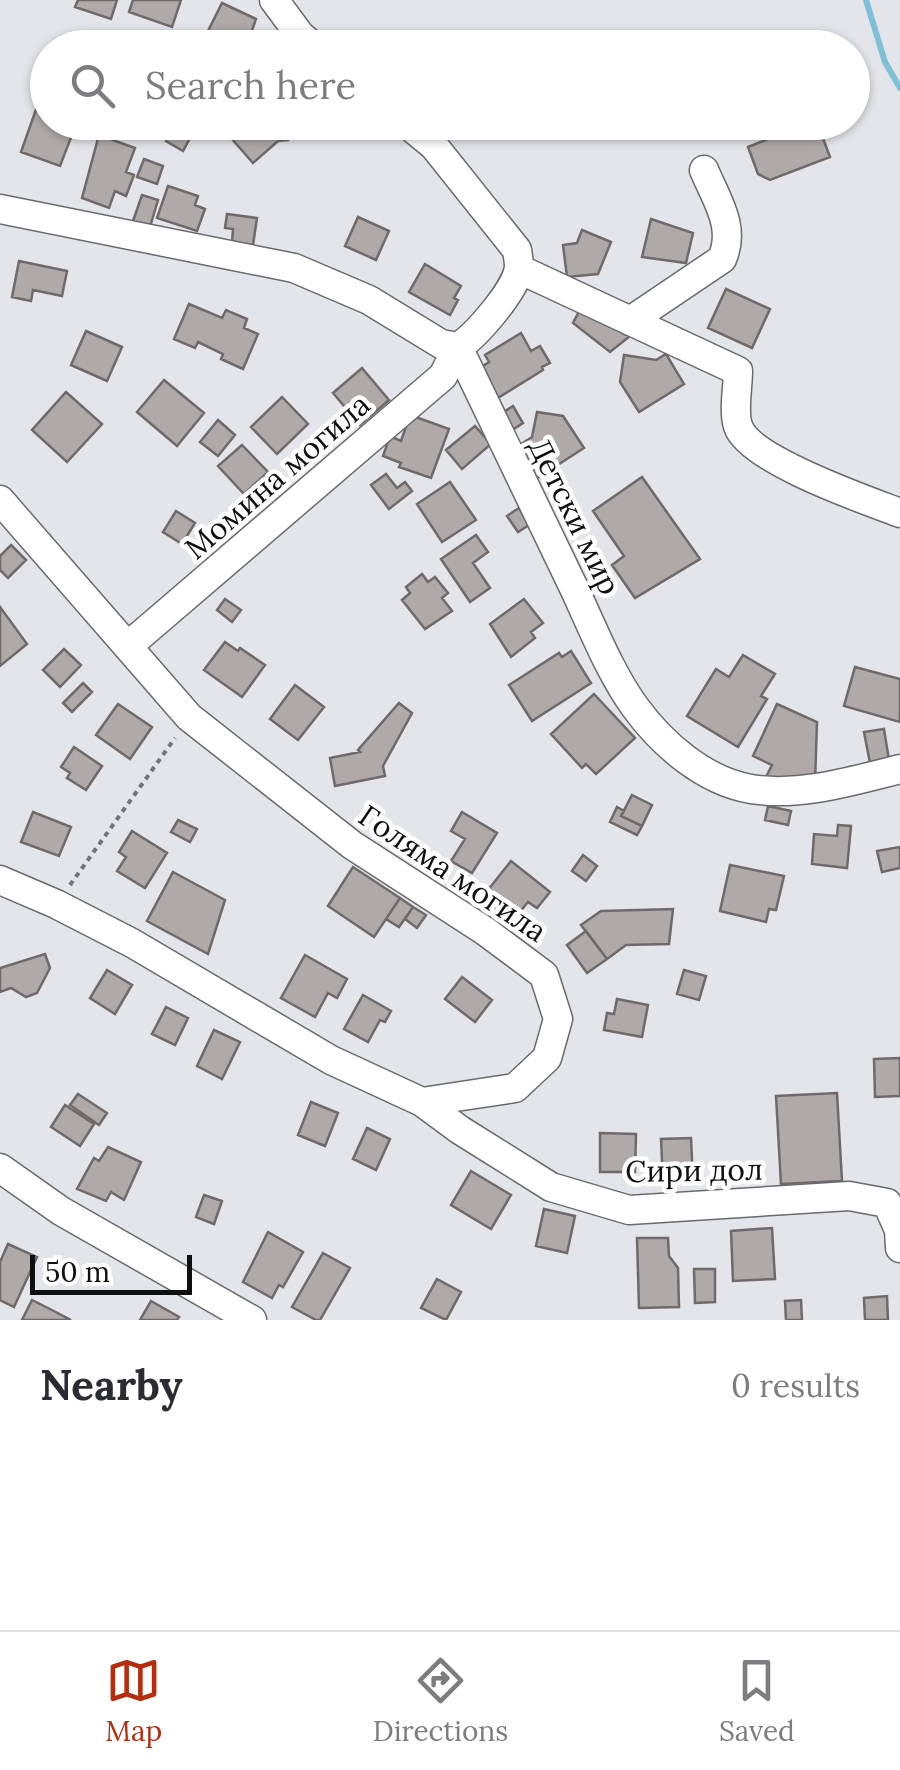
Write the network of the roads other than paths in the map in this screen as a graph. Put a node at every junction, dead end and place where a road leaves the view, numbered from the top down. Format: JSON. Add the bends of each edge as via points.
{"nodes":[{"id":1,"x":274,"y":0,"type":"edge"},
{"id":2,"x":296,"y":30,"type":"edge"},
{"id":3,"x":427,"y":140,"type":"edge"},
{"id":4,"x":704,"y":170,"type":"dead end"},
{"id":5,"x":0,"y":209,"type":"edge"},
{"id":6,"x":519,"y":269,"type":"junction"},
{"id":7,"x":630,"y":321,"type":"junction"},
{"id":8,"x":458,"y":346,"type":"junction"},
{"id":9,"x":0,"y":500,"type":"edge"},
{"id":10,"x":900,"y":513,"type":"edge"},
{"id":11,"x":128,"y":646,"type":"junction"},
{"id":12,"x":900,"y":769,"type":"edge"},
{"id":13,"x":0,"y":880,"type":"edge"},
{"id":14,"x":422,"y":1102,"type":"junction"},
{"id":15,"x":0,"y":1168,"type":"edge"},
{"id":16,"x":900,"y":1248,"type":"edge"},
{"id":17,"x":214,"y":1311,"type":"edge"},
{"id":18,"x":252,"y":1320,"type":"edge"}],
"edges":[{"from":1,"to":2,"type":"street"},
{"from":3,"to":6,"type":"street","via":[[517,250]]},
{"from":4,"to":7,"type":"street","via":[[726,224],[729,242],[722,259]]},
{"from":5,"to":8,"type":"street","via":[[294,268],[369,300],[440,344]]},
{"from":6,"to":7,"type":"street"},
{"from":6,"to":8,"type":"street","via":[[473,338]]},
{"from":7,"to":10,"type":"street","via":[[738,371],[738,426],[749,442],[797,472]]},
{"from":8,"to":11,"type":"street","name":"Момина могила","via":[[443,376]]},
{"from":8,"to":12,"type":"street","name":"Детски мир","via":[[611,663],[635,707],[674,751],[749,788],[797,790]]},
{"from":9,"to":11,"type":"street","name":"Голяма могила"},
{"from":11,"to":14,"type":"street","name":"Голяма могила","via":[[189,718],[352,845],[544,975],[558,1019],[547,1058],[515,1088]]},
{"from":13,"to":14,"type":"street","via":[[132,943],[331,1060]]},
{"from":14,"to":16,"type":"street","name":"Сири дол","via":[[551,1187],[629,1210],[849,1196],[887,1203]]},
{"from":15,"to":17,"type":"street"},
{"from":17,"to":18,"type":"street"}]}
